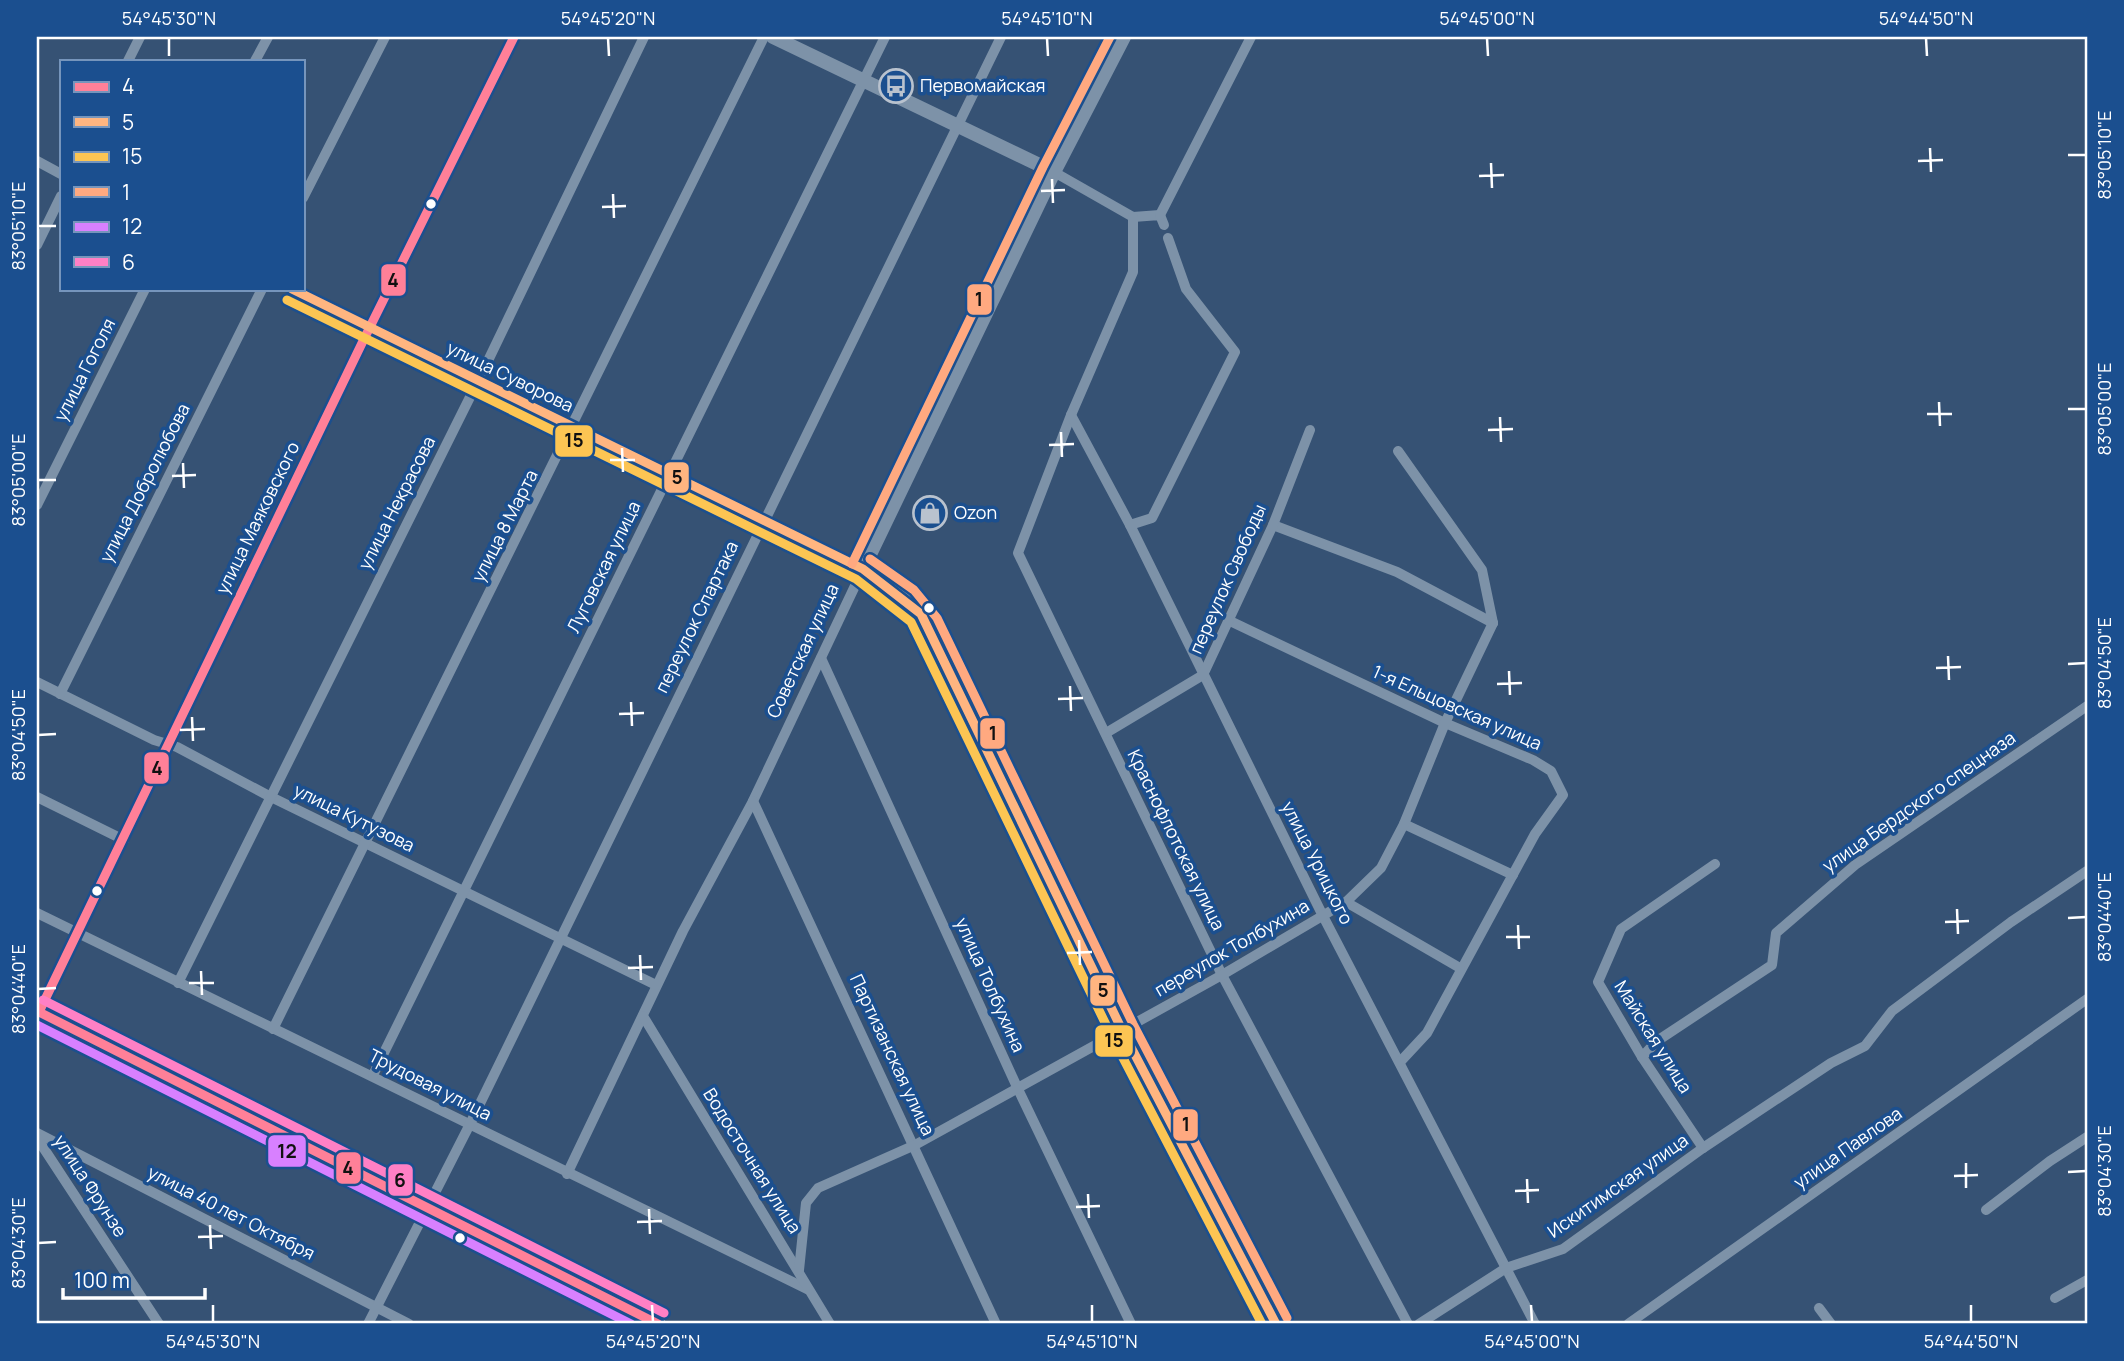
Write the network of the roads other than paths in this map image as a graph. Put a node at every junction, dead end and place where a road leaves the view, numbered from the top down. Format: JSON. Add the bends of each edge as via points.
{"nodes":[{"id":1,"x":140,"y":37,"type":"edge"},
{"id":2,"x":268,"y":37,"type":"edge"},
{"id":3,"x":385,"y":37,"type":"edge"},
{"id":4,"x":514,"y":37,"type":"edge"},
{"id":5,"x":644,"y":37,"type":"edge"},
{"id":6,"x":764,"y":37,"type":"edge"},
{"id":7,"x":773,"y":37,"type":"edge"},
{"id":8,"x":885,"y":37,"type":"edge"},
{"id":9,"x":1001,"y":37,"type":"edge"},
{"id":10,"x":1124,"y":37,"type":"edge"},
{"id":11,"x":1251,"y":37,"type":"edge"},
{"id":12,"x":128,"y":60,"type":"edge"},
{"id":13,"x":256,"y":60,"type":"edge"},
{"id":14,"x":863,"y":81,"type":"junction"},
{"id":15,"x":959,"y":127,"type":"junction"},
{"id":16,"x":37,"y":162,"type":"edge"},
{"id":17,"x":1054,"y":172,"type":"junction"},
{"id":18,"x":60,"y":174,"type":"edge"},
{"id":19,"x":304,"y":196,"type":"edge"},
{"id":20,"x":60,"y":198,"type":"edge"},
{"id":21,"x":1133,"y":216,"type":"junction"},
{"id":22,"x":1168,"y":238,"type":"dead end"},
{"id":23,"x":37,"y":245,"type":"edge"},
{"id":24,"x":144,"y":290,"type":"edge"},
{"id":25,"x":262,"y":290,"type":"edge"},
{"id":26,"x":294,"y":290,"type":"edge"},
{"id":27,"x":369,"y":327,"type":"junction"},
{"id":28,"x":478,"y":381,"type":"junction"},
{"id":29,"x":1071,"y":415,"type":"junction"},
{"id":30,"x":573,"y":427,"type":"junction"},
{"id":31,"x":1310,"y":430,"type":"dead end"},
{"id":32,"x":1398,"y":451,"type":"dead end"},
{"id":33,"x":669,"y":474,"type":"junction"},
{"id":34,"x":37,"y":505,"type":"edge"},
{"id":35,"x":764,"y":520,"type":"junction"},
{"id":36,"x":1273,"y":525,"type":"junction"},
{"id":37,"x":1130,"y":526,"type":"junction"},
{"id":38,"x":863,"y":569,"type":"junction"},
{"id":39,"x":1230,"y":621,"type":"junction"},
{"id":40,"x":1493,"y":623,"type":"junction"},
{"id":41,"x":821,"y":657,"type":"junction"},
{"id":42,"x":1203,"y":675,"type":"junction"},
{"id":43,"x":37,"y":682,"type":"edge"},
{"id":44,"x":60,"y":694,"type":"junction"},
{"id":45,"x":2087,"y":706,"type":"edge"},
{"id":46,"x":1446,"y":723,"type":"junction"},
{"id":47,"x":1105,"y":733,"type":"junction"},
{"id":48,"x":170,"y":745,"type":"junction"},
{"id":49,"x":269,"y":796,"type":"junction"},
{"id":50,"x":37,"y":797,"type":"edge"},
{"id":51,"x":753,"y":801,"type":"junction"},
{"id":52,"x":1404,"y":824,"type":"junction"},
{"id":53,"x":124,"y":841,"type":"junction"},
{"id":54,"x":366,"y":844,"type":"junction"},
{"id":55,"x":1715,"y":864,"type":"dead end"},
{"id":56,"x":2087,"y":871,"type":"edge"},
{"id":57,"x":1513,"y":875,"type":"junction"},
{"id":58,"x":463,"y":891,"type":"junction"},
{"id":59,"x":1346,"y":902,"type":"junction"},
{"id":60,"x":37,"y":912,"type":"edge"},
{"id":61,"x":1323,"y":916,"type":"junction"},
{"id":62,"x":77,"y":933,"type":"junction"},
{"id":63,"x":560,"y":939,"type":"junction"},
{"id":64,"x":1460,"y":968,"type":"junction"},
{"id":65,"x":1222,"y":975,"type":"junction"},
{"id":66,"x":178,"y":983,"type":"junction"},
{"id":67,"x":656,"y":985,"type":"junction"},
{"id":68,"x":2087,"y":999,"type":"edge"},
{"id":69,"x":37,"y":1013,"type":"edge"},
{"id":70,"x":643,"y":1016,"type":"junction"},
{"id":71,"x":273,"y":1029,"type":"junction"},
{"id":72,"x":1122,"y":1030,"type":"junction"},
{"id":73,"x":1642,"y":1057,"type":"junction"},
{"id":74,"x":1400,"y":1062,"type":"junction"},
{"id":75,"x":373,"y":1074,"type":"junction"},
{"id":76,"x":1017,"y":1087,"type":"junction"},
{"id":77,"x":470,"y":1124,"type":"junction"},
{"id":78,"x":37,"y":1135,"type":"edge"},
{"id":79,"x":2087,"y":1137,"type":"edge"},
{"id":80,"x":915,"y":1145,"type":"junction"},
{"id":81,"x":1703,"y":1148,"type":"junction"},
{"id":82,"x":567,"y":1174,"type":"junction"},
{"id":83,"x":426,"y":1210,"type":"junction"},
{"id":84,"x":1986,"y":1210,"type":"dead end"},
{"id":85,"x":1506,"y":1268,"type":"junction"},
{"id":86,"x":799,"y":1270,"type":"junction"},
{"id":87,"x":2087,"y":1280,"type":"edge"},
{"id":88,"x":807,"y":1289,"type":"junction"},
{"id":89,"x":2055,"y":1298,"type":"dead end"},
{"id":90,"x":1819,"y":1308,"type":"dead end"},
{"id":91,"x":378,"y":1309,"type":"junction"},
{"id":92,"x":159,"y":1324,"type":"edge"},
{"id":93,"x":368,"y":1324,"type":"edge"},
{"id":94,"x":408,"y":1324,"type":"edge"},
{"id":95,"x":657,"y":1324,"type":"edge"},
{"id":96,"x":830,"y":1324,"type":"edge"},
{"id":97,"x":996,"y":1324,"type":"edge"},
{"id":98,"x":1131,"y":1324,"type":"edge"},
{"id":99,"x":1276,"y":1324,"type":"edge"},
{"id":100,"x":1408,"y":1324,"type":"edge"},
{"id":101,"x":1419,"y":1324,"type":"edge"},
{"id":102,"x":1535,"y":1324,"type":"edge"},
{"id":103,"x":1628,"y":1324,"type":"edge"},
{"id":104,"x":1831,"y":1324,"type":"edge"}],
"edges":[{"from":1,"to":12,"type":"street"},
{"from":2,"to":13,"type":"street"},
{"from":3,"to":19,"type":"street"},
{"from":4,"to":27,"type":"street","name":"улица Маяковского"},
{"from":5,"to":28,"type":"street","name":"улица Некрасова"},
{"from":6,"to":30,"type":"street","name":"улица 8 Марта"},
{"from":7,"to":14,"type":"street"},
{"from":8,"to":14,"type":"street","name":"Луговская улица"},
{"from":9,"to":15,"type":"street","name":"переулок Спартака"},
{"from":10,"to":17,"type":"street","name":"Советская улица"},
{"from":11,"to":21,"type":"street","via":[[1162,220]]},
{"from":14,"to":15,"type":"street"},
{"from":14,"to":33,"type":"street","name":"Луговская улица"},
{"from":15,"to":17,"type":"street"},
{"from":15,"to":35,"type":"street","name":"переулок Спартака"},
{"from":16,"to":18,"type":"street"},
{"from":17,"to":21,"type":"street"},
{"from":17,"to":38,"type":"street","name":"Советская улица"},
{"from":20,"to":23,"type":"street"},
{"from":21,"to":29,"type":"street","via":[[1133,272]]},
{"from":22,"to":37,"type":"street","via":[[1186,289],[1235,352],[1152,518]]},
{"from":24,"to":34,"type":"street","name":"улица Гоголя"},
{"from":25,"to":44,"type":"street","name":"улица Добролюбова"},
{"from":26,"to":27,"type":"street","name":"улица Суворова"},
{"from":27,"to":28,"type":"street","name":"улица Суворова"},
{"from":27,"to":48,"type":"street","name":"улица Маяковского"},
{"from":28,"to":30,"type":"street","name":"улица Суворова"},
{"from":28,"to":49,"type":"street","name":"улица Некрасова"},
{"from":29,"to":37,"type":"street","name":"улица Урицкого"},
{"from":29,"to":47,"type":"street","name":"Краснофлотская улица","via":[[1018,553]]},
{"from":30,"to":33,"type":"street","name":"улица Суворова"},
{"from":30,"to":54,"type":"street","name":"улица 8 Марта"},
{"from":31,"to":36,"type":"street","name":"переулок Свободы"},
{"from":32,"to":40,"type":"street","via":[[1482,569]]},
{"from":33,"to":35,"type":"street","name":"улица Суворова"},
{"from":33,"to":58,"type":"street","name":"Луговская улица"},
{"from":35,"to":38,"type":"street","name":"улица Суворова"},
{"from":35,"to":63,"type":"street","name":"переулок Спартака"},
{"from":36,"to":39,"type":"street","name":"переулок Свободы"},
{"from":36,"to":40,"type":"street","via":[[1397,572]]},
{"from":37,"to":42,"type":"street","name":"улица Урицкого"},
{"from":38,"to":41,"type":"street","name":"Советская улица"},
{"from":38,"to":72,"type":"street","via":[[920,614]]},
{"from":39,"to":42,"type":"street","name":"переулок Свободы"},
{"from":39,"to":46,"type":"street","name":"1-я Ельцовская улица"},
{"from":40,"to":46,"type":"street","name":"переулок Толбухина"},
{"from":41,"to":51,"type":"street","name":"Советская улица"},
{"from":41,"to":76,"type":"street","name":"улица Толбухина"},
{"from":42,"to":47,"type":"street","name":"переулок Свободы"},
{"from":42,"to":61,"type":"street","name":"улица Урицкого"},
{"from":43,"to":44,"type":"street","name":"улица Кутузова"},
{"from":44,"to":48,"type":"street","name":"улица Кутузова"},
{"from":45,"to":73,"type":"street","name":"улица Бердского спецназа","via":[[1855,865],[1776,933],[1772,965],[1657,1041]]},
{"from":46,"to":52,"type":"street","name":"переулок Толбухина"},
{"from":46,"to":57,"type":"street","name":"1-я Ельцовская улица","via":[[1551,771],[1563,795]]},
{"from":47,"to":65,"type":"street","name":"Краснофлотская улица"},
{"from":48,"to":49,"type":"street","name":"улица Кутузова"},
{"from":48,"to":53,"type":"street","name":"улица Маяковского"},
{"from":49,"to":54,"type":"street","name":"улица Кутузова"},
{"from":49,"to":66,"type":"street","name":"улица Некрасова"},
{"from":50,"to":53,"type":"street"},
{"from":51,"to":67,"type":"street","name":"Советская улица"},
{"from":51,"to":80,"type":"street","name":"Партизанская улица"},
{"from":52,"to":57,"type":"street"},
{"from":52,"to":59,"type":"street","name":"переулок Толбухина","via":[[1381,868]]},
{"from":53,"to":62,"type":"street","name":"улица Маяковского"},
{"from":54,"to":58,"type":"street","name":"улица Кутузова"},
{"from":54,"to":71,"type":"street","name":"улица 8 Марта"},
{"from":55,"to":73,"type":"street","name":"Майская улица","via":[[1621,929],[1598,982]]},
{"from":56,"to":81,"type":"street","name":"Искитимская улица","via":[[1903,1002],[1865,1046],[1831,1063]]},
{"from":57,"to":64,"type":"street","name":"1-я Ельцовская улица"},
{"from":58,"to":63,"type":"street","name":"улица Кутузова"},
{"from":58,"to":75,"type":"street","name":"Луговская улица"},
{"from":59,"to":61,"type":"street","name":"переулок Толбухина"},
{"from":59,"to":64,"type":"street"},
{"from":60,"to":62,"type":"street","name":"Трудовая улица"},
{"from":61,"to":65,"type":"street","name":"переулок Толбухина"},
{"from":61,"to":74,"type":"street","name":"улица Урицкого"},
{"from":62,"to":66,"type":"street","name":"Трудовая улица"},
{"from":62,"to":69,"type":"street","name":"улица Маяковского"},
{"from":63,"to":67,"type":"street","name":"улица Кутузова"},
{"from":63,"to":77,"type":"street","name":"переулок Спартака"},
{"from":64,"to":74,"type":"street","name":"1-я Ельцовская улица","via":[[1427,1033]]},
{"from":65,"to":72,"type":"street","name":"переулок Толбухина"},
{"from":65,"to":100,"type":"street","name":"Краснофлотская улица"},
{"from":66,"to":71,"type":"street","name":"Трудовая улица"},
{"from":67,"to":70,"type":"street","name":"Советская улица"},
{"from":68,"to":103,"type":"street","name":"улица Павлова"},
{"from":69,"to":83,"type":"main road"},
{"from":70,"to":82,"type":"street","name":"Советская улица"},
{"from":70,"to":86,"type":"street","name":"Водосточная улица"},
{"from":71,"to":75,"type":"street","name":"Трудовая улица"},
{"from":72,"to":76,"type":"street","name":"переулок Толбухина"},
{"from":72,"to":99,"type":"street"},
{"from":73,"to":81,"type":"street","name":"Майская улица"},
{"from":74,"to":85,"type":"street","name":"улица Урицкого"},
{"from":75,"to":77,"type":"street","name":"Трудовая улица"},
{"from":76,"to":80,"type":"street","name":"переулок Толбухина"},
{"from":76,"to":98,"type":"street","name":"улица Толбухина"},
{"from":77,"to":82,"type":"street","name":"Трудовая улица"},
{"from":77,"to":83,"type":"street","name":"переулок Спартака"},
{"from":78,"to":91,"type":"street","name":"улица 40 лет Октября"},
{"from":78,"to":92,"type":"street","name":"улица Фрунзе"},
{"from":79,"to":84,"type":"street"},
{"from":80,"to":86,"type":"street","name":"переулок Толбухина","via":[[818,1188],[806,1203]]},
{"from":80,"to":97,"type":"street","name":"Партизанская улица"},
{"from":81,"to":85,"type":"street","name":"Искитимская улица","via":[[1563,1249]]},
{"from":82,"to":88,"type":"street","name":"Трудовая улица"},
{"from":83,"to":91,"type":"street","name":"переулок Спартака"},
{"from":83,"to":95,"type":"main road"},
{"from":85,"to":101,"type":"street","name":"Искитимская улица"},
{"from":85,"to":102,"type":"street","name":"улица Урицкого"},
{"from":86,"to":88,"type":"street","name":"Водосточная улица"},
{"from":87,"to":89,"type":"street"},
{"from":88,"to":96,"type":"street","name":"Водосточная улица"},
{"from":90,"to":104,"type":"street"},
{"from":91,"to":93,"type":"street","name":"переулок Спартака"},
{"from":91,"to":94,"type":"street","name":"улица 40 лет Октября"}]}
